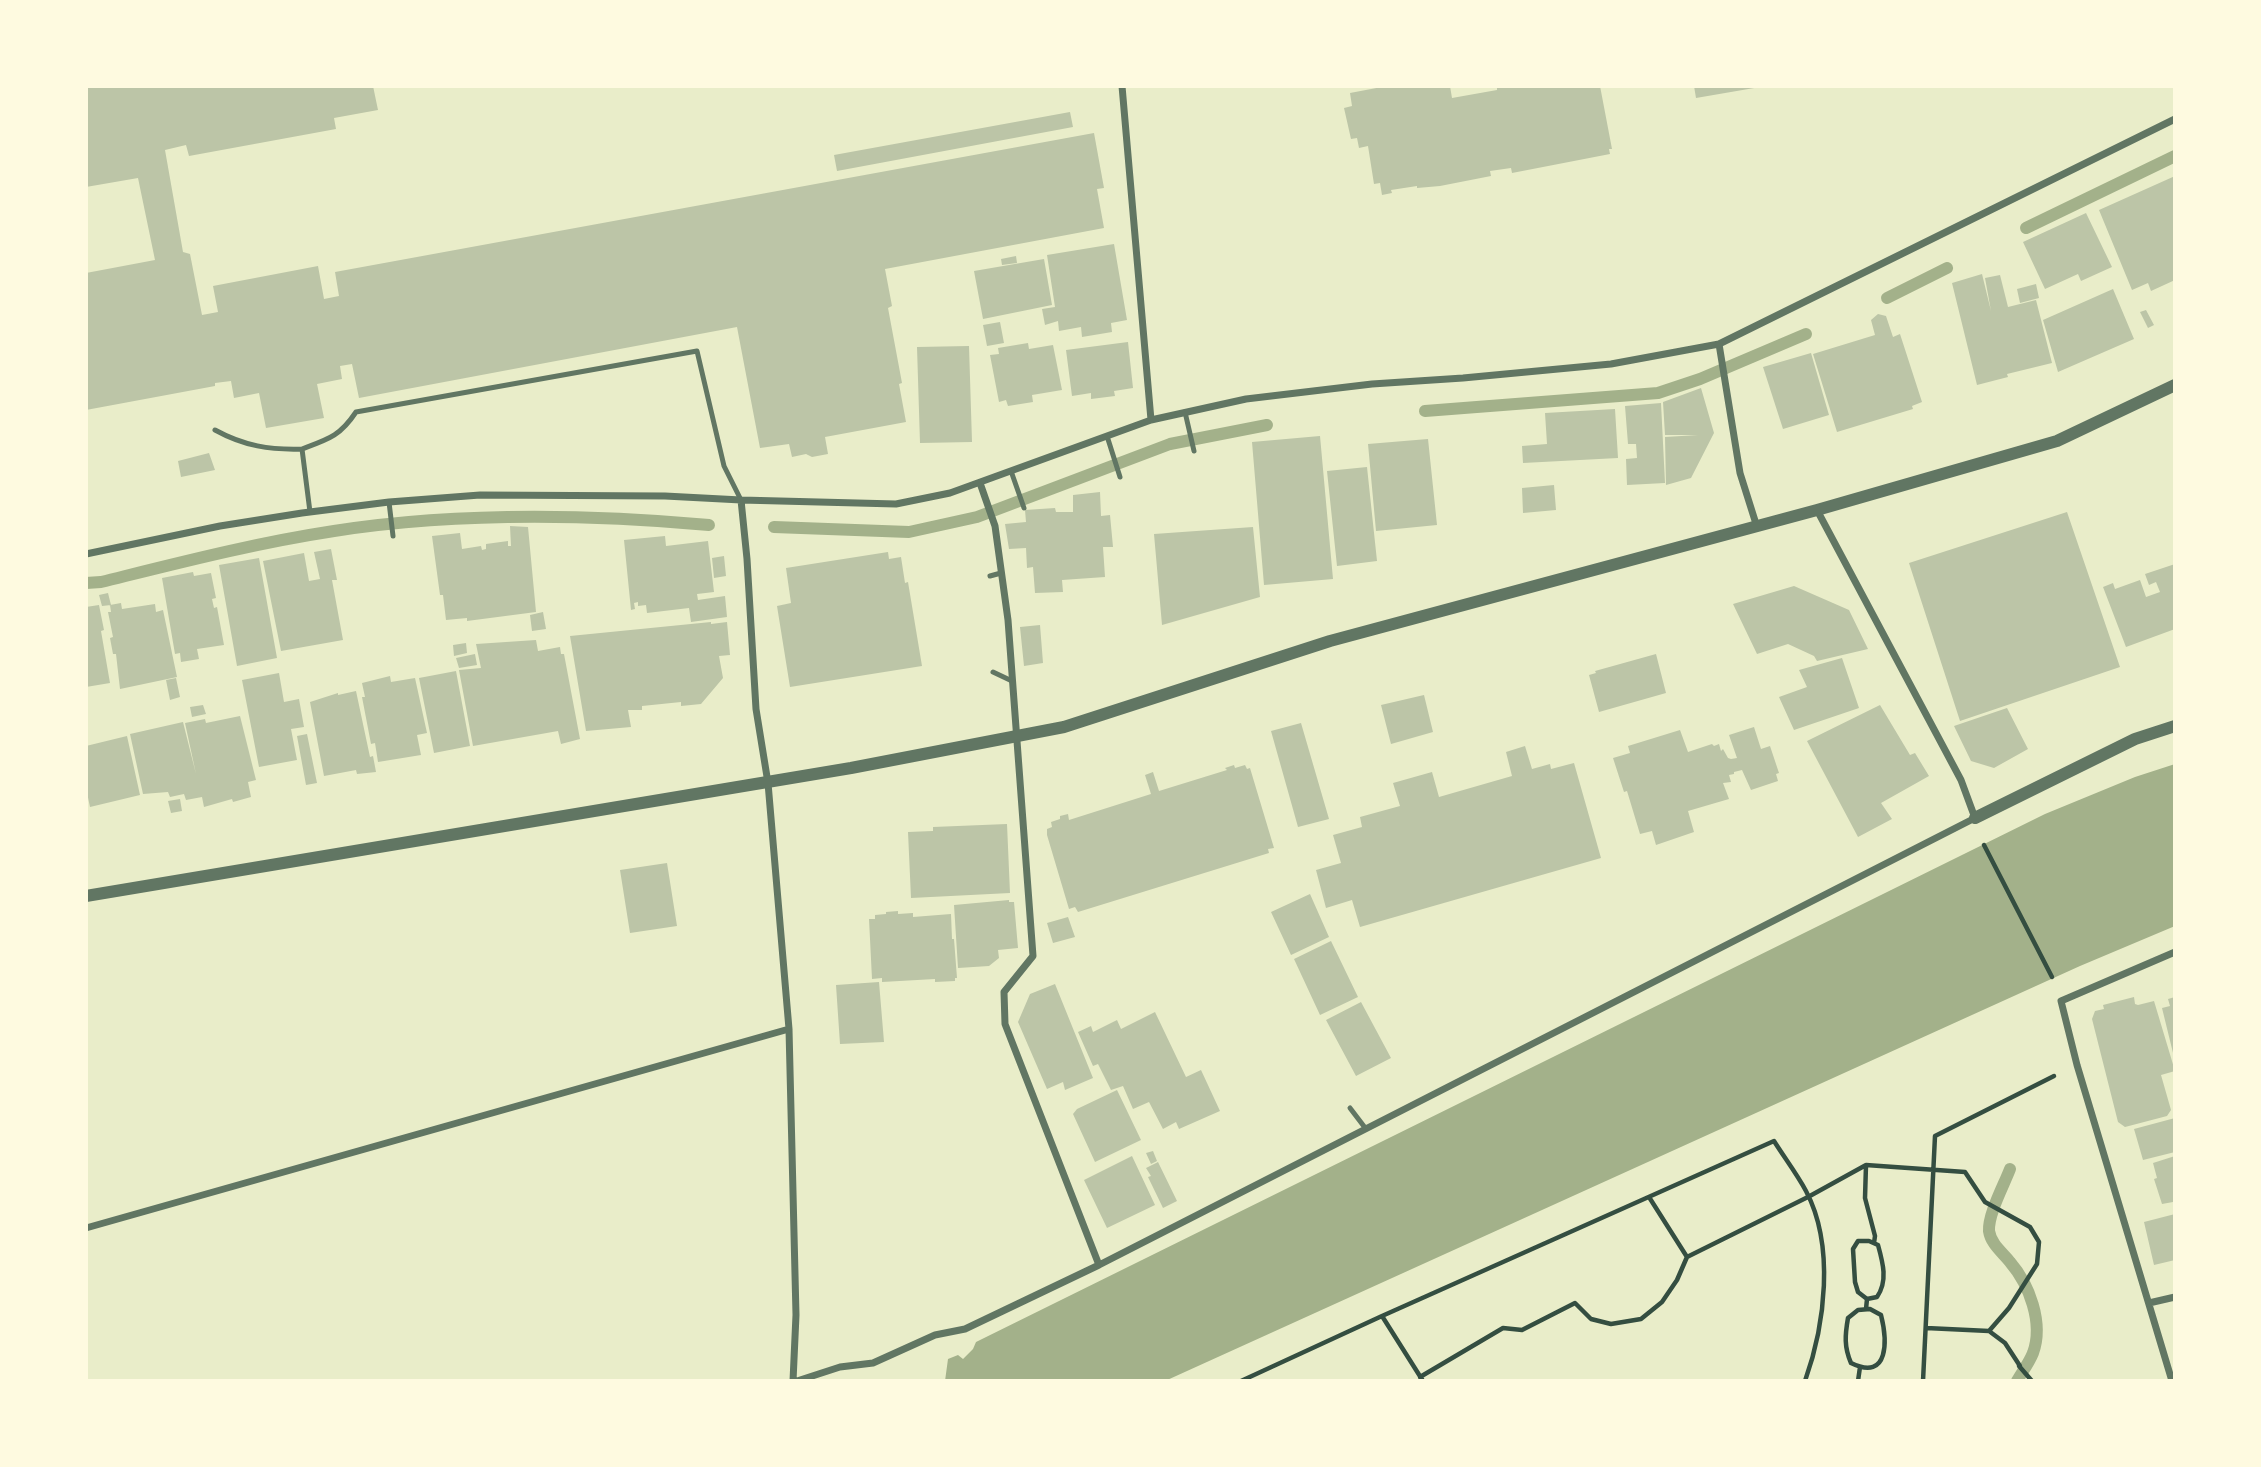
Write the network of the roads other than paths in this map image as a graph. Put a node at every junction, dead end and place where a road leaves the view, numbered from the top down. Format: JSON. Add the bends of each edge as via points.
{"nodes":[{"id":1,"x":1122,"y":86,"type":"edge"},
{"id":2,"x":2175,"y":119,"type":"edge"},
{"id":3,"x":1719,"y":344,"type":"junction"},
{"id":4,"x":2175,"y":385,"type":"edge"},
{"id":5,"x":1185,"y":412,"type":"junction"},
{"id":6,"x":1151,"y":420,"type":"junction"},
{"id":7,"x":215,"y":430,"type":"dead end"},
{"id":8,"x":1107,"y":436,"type":"junction"},
{"id":9,"x":302,"y":449,"type":"junction"},
{"id":10,"x":1194,"y":451,"type":"dead end"},
{"id":11,"x":1011,"y":471,"type":"junction"},
{"id":12,"x":1120,"y":477,"type":"dead end"},
{"id":13,"x":980,"y":483,"type":"junction"},
{"id":14,"x":741,"y":500,"type":"junction"},
{"id":15,"x":388,"y":502,"type":"junction"},
{"id":16,"x":1024,"y":508,"type":"dead end"},
{"id":17,"x":1817,"y":510,"type":"junction"},
{"id":18,"x":310,"y":512,"type":"junction"},
{"id":19,"x":1757,"y":527,"type":"junction"},
{"id":20,"x":393,"y":536,"type":"dead end"},
{"id":21,"x":86,"y":554,"type":"edge"},
{"id":22,"x":1001,"y":573,"type":"junction"},
{"id":23,"x":990,"y":576,"type":"dead end"},
{"id":24,"x":993,"y":672,"type":"dead end"},
{"id":25,"x":1012,"y":681,"type":"junction"},
{"id":26,"x":2175,"y":726,"type":"edge"},
{"id":27,"x":1017,"y":736,"type":"junction"},
{"id":28,"x":768,"y":783,"type":"junction"},
{"id":29,"x":1975,"y":818,"type":"junction"},
{"id":30,"x":86,"y":896,"type":"edge"},
{"id":31,"x":2175,"y":952,"type":"edge"},
{"id":32,"x":789,"y":1029,"type":"junction"},
{"id":33,"x":1350,"y":1108,"type":"dead end"},
{"id":34,"x":1366,"y":1129,"type":"junction"},
{"id":35,"x":86,"y":1228,"type":"edge"},
{"id":36,"x":1099,"y":1265,"type":"junction"},
{"id":37,"x":2175,"y":1297,"type":"edge"},
{"id":38,"x":2149,"y":1303,"type":"junction"},
{"id":39,"x":795,"y":1381,"type":"edge"},
{"id":40,"x":2172,"y":1381,"type":"edge"}],
"edges":[{"from":1,"to":6,"type":"street"},
{"from":2,"to":3,"type":"street"},
{"from":3,"to":5,"type":"street","via":[[1611,364],[1360,386],[1246,399]]},
{"from":3,"to":19,"type":"street","via":[[1740,473]]},
{"from":4,"to":17,"type":"street","via":[[2057,441]]},
{"from":5,"to":6,"type":"street"},
{"from":5,"to":10,"type":"lane"},
{"from":6,"to":8,"type":"street"},
{"from":7,"to":9,"type":"lane","via":[[270,449]]},
{"from":8,"to":11,"type":"street"},
{"from":8,"to":12,"type":"lane"},
{"from":9,"to":14,"type":"lane","via":[[345,428],[356,412],[697,351],[724,466]]},
{"from":9,"to":18,"type":"lane"},
{"from":11,"to":13,"type":"street"},
{"from":11,"to":16,"type":"lane"},
{"from":13,"to":14,"type":"street","via":[[896,504]]},
{"from":13,"to":22,"type":"street","via":[[995,526]]},
{"from":14,"to":15,"type":"street","via":[[480,495]]},
{"from":14,"to":28,"type":"street","via":[[756,709]]},
{"from":15,"to":18,"type":"street"},
{"from":15,"to":20,"type":"lane"},
{"from":17,"to":19,"type":"street"},
{"from":17,"to":29,"type":"street","via":[[1961,780]]},
{"from":18,"to":21,"type":"street"},
{"from":19,"to":27,"type":"street","via":[[1330,641],[1064,727]]},
{"from":22,"to":23,"type":"lane"},
{"from":22,"to":25,"type":"street"},
{"from":24,"to":25,"type":"lane"},
{"from":25,"to":27,"type":"street"},
{"from":26,"to":29,"type":"street","via":[[2135,739]]},
{"from":27,"to":28,"type":"street"},
{"from":27,"to":36,"type":"street","via":[[1032,956],[1004,992],[1005,1024]]},
{"from":28,"to":30,"type":"street"},
{"from":28,"to":32,"type":"street"},
{"from":29,"to":34,"type":"street"},
{"from":31,"to":38,"type":"street","via":[[2061,1001]]},
{"from":32,"to":35,"type":"street"},
{"from":32,"to":39,"type":"street"},
{"from":33,"to":34,"type":"lane"},
{"from":34,"to":36,"type":"street"},
{"from":36,"to":39,"type":"street","via":[[965,1329],[935,1335],[873,1363],[840,1367]]},
{"from":37,"to":38,"type":"street"},
{"from":38,"to":40,"type":"street"}]}
